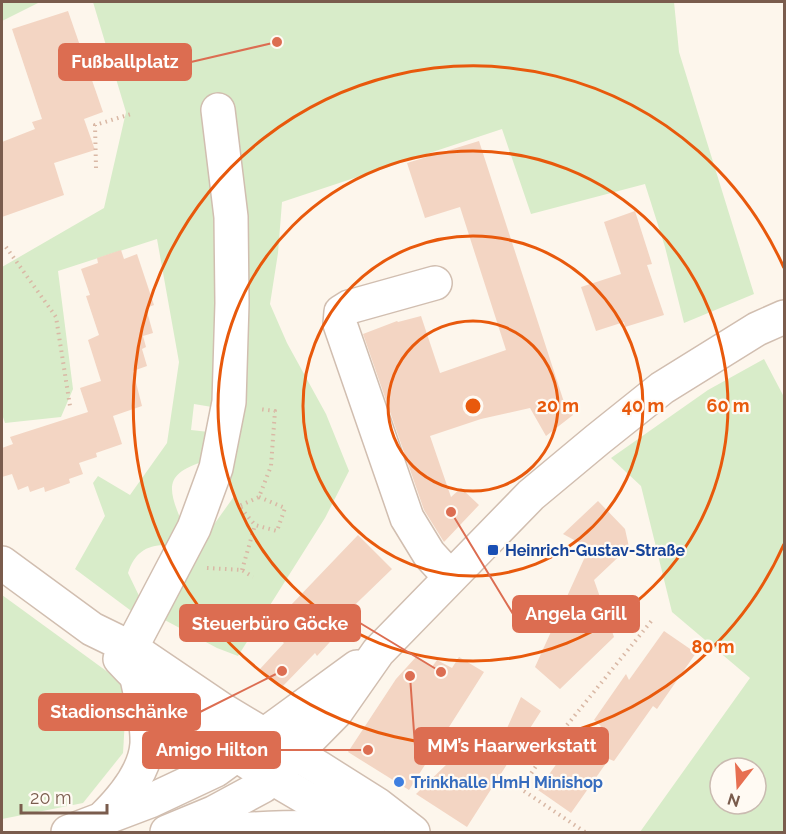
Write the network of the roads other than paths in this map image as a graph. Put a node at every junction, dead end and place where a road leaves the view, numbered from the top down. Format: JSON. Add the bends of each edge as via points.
{"nodes":[{"id":1,"x":218,"y":110,"type":"dead end"},
{"id":2,"x":435,"y":283,"type":"dead end"},
{"id":3,"x":784,"y":317,"type":"edge"},
{"id":4,"x":2,"y":563,"type":"edge"},
{"id":5,"x":450,"y":577,"type":"junction"},
{"id":6,"x":378,"y":652,"type":"junction"},
{"id":7,"x":134,"y":663,"type":"junction"},
{"id":8,"x":264,"y":735,"type":"junction"},
{"id":9,"x":296,"y":753,"type":"junction"},
{"id":10,"x":237,"y":754,"type":"junction"},
{"id":11,"x":272,"y":778,"type":"junction"},
{"id":12,"x":105,"y":817,"type":"junction"},
{"id":13,"x":365,"y":825,"type":"edge"},
{"id":14,"x":68,"y":832,"type":"edge"},
{"id":15,"x":167,"y":832,"type":"edge"},
{"id":16,"x":213,"y":832,"type":"edge"},
{"id":17,"x":413,"y":832,"type":"edge"}],
"edges":[{"from":1,"to":7,"type":"street","via":[[231,217],[229,402],[216,468]]},
{"from":2,"to":5,"type":"street","via":[[348,307],[341,312],[340,324],[407,518],[429,554]]},
{"from":3,"to":5,"type":"street","via":[[757,329],[662,388],[531,495]]},
{"from":4,"to":7,"type":"street"},
{"from":5,"to":6,"type":"street"},
{"from":6,"to":8,"type":"street"},
{"from":6,"to":9,"type":"street","via":[[336,712]]},
{"from":7,"to":8,"type":"street"},
{"from":7,"to":10,"type":"street","via":[[204,731]]},
{"from":7,"to":12,"type":"street","via":[[147,744],[136,777]]},
{"from":8,"to":9,"type":"street"},
{"from":8,"to":10,"type":"street"},
{"from":9,"to":11,"type":"street"},
{"from":9,"to":13,"type":"street"},
{"from":10,"to":11,"type":"street"},
{"from":10,"to":12,"type":"street","via":[[207,774]]},
{"from":11,"to":13,"type":"street"},
{"from":11,"to":15,"type":"street","via":[[213,813]]},
{"from":12,"to":14,"type":"street"},
{"from":13,"to":16,"type":"street"},
{"from":13,"to":17,"type":"street"}]}
